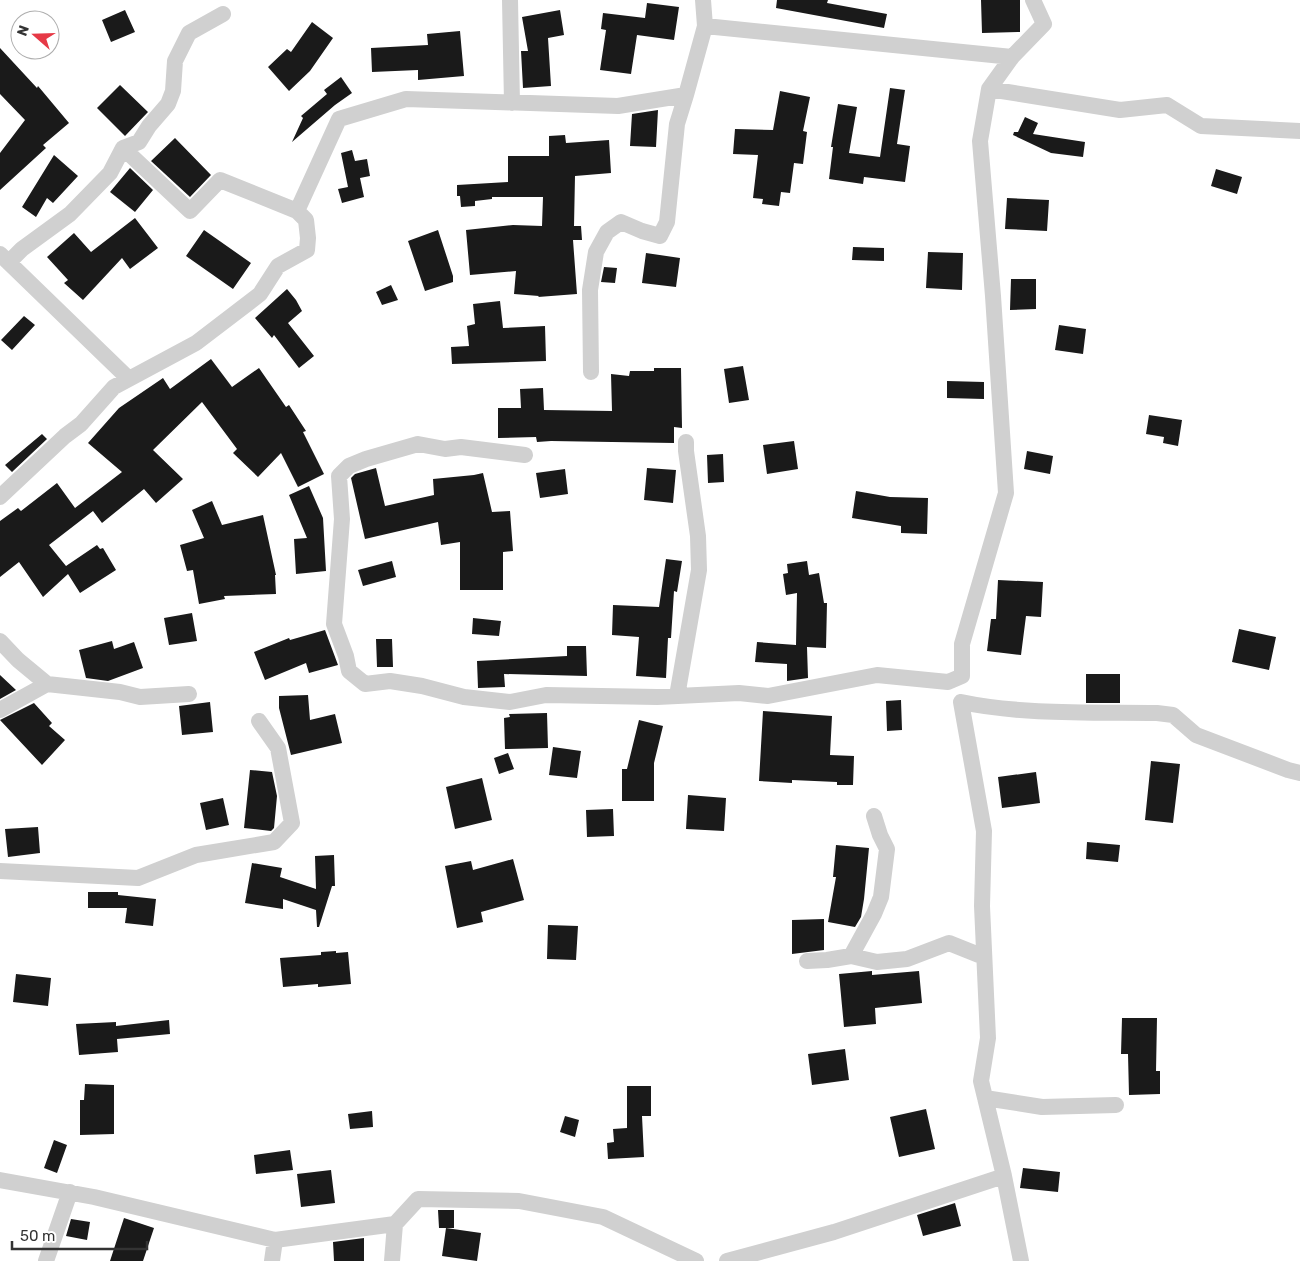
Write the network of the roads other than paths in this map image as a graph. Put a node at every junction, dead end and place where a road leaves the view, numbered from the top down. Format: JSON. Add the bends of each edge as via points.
{"nodes":[{"id":1,"x":510,"y":0,"type":"edge"},
{"id":2,"x":703,"y":0,"type":"edge"},
{"id":3,"x":1033,"y":0,"type":"edge"},
{"id":4,"x":223,"y":14,"type":"dead end"},
{"id":5,"x":705,"y":26,"type":"junction"},
{"id":6,"x":1012,"y":57,"type":"junction"},
{"id":7,"x":989,"y":89,"type":"junction"},
{"id":8,"x":686,"y":96,"type":"junction"},
{"id":9,"x":512,"y":103,"type":"junction"},
{"id":10,"x":1300,"y":131,"type":"edge"},
{"id":11,"x":123,"y":148,"type":"junction"},
{"id":12,"x":297,"y":211,"type":"junction"},
{"id":13,"x":4,"y":258,"type":"edge"},
{"id":14,"x":591,"y":372,"type":"dead end"},
{"id":15,"x":129,"y":379,"type":"junction"},
{"id":16,"x":686,"y":442,"type":"dead end"},
{"id":17,"x":525,"y":455,"type":"dead end"},
{"id":18,"x":0,"y":497,"type":"edge"},
{"id":19,"x":0,"y":640,"type":"edge"},
{"id":20,"x":948,"y":682,"type":"junction"},
{"id":21,"x":47,"y":684,"type":"junction"},
{"id":22,"x":189,"y":694,"type":"dead end"},
{"id":23,"x":677,"y":696,"type":"junction"},
{"id":24,"x":961,"y":702,"type":"junction"},
{"id":25,"x":0,"y":710,"type":"edge"},
{"id":26,"x":259,"y":721,"type":"dead end"},
{"id":27,"x":1300,"y":773,"type":"edge"},
{"id":28,"x":874,"y":816,"type":"dead end"},
{"id":29,"x":0,"y":871,"type":"edge"},
{"id":30,"x":851,"y":956,"type":"junction"},
{"id":31,"x":984,"y":957,"type":"junction"},
{"id":32,"x":807,"y":961,"type":"dead end"},
{"id":33,"x":985,"y":1098,"type":"junction"},
{"id":34,"x":1116,"y":1105,"type":"dead end"},
{"id":35,"x":1004,"y":1176,"type":"junction"},
{"id":36,"x":0,"y":1180,"type":"edge"},
{"id":37,"x":70,"y":1192,"type":"junction"},
{"id":38,"x":395,"y":1224,"type":"junction"},
{"id":39,"x":275,"y":1240,"type":"junction"},
{"id":40,"x":46,"y":1261,"type":"edge"},
{"id":41,"x":272,"y":1261,"type":"edge"},
{"id":42,"x":392,"y":1261,"type":"edge"},
{"id":43,"x":696,"y":1261,"type":"edge"},
{"id":44,"x":727,"y":1261,"type":"edge"},
{"id":45,"x":1021,"y":1261,"type":"edge"}],
"edges":[{"from":1,"to":9,"type":"street"},
{"from":2,"to":5,"type":"street"},
{"from":3,"to":6,"type":"street","via":[[1044,24]]},
{"from":4,"to":11,"type":"street","via":[[189,33],[175,61],[173,91],[168,104],[139,142]]},
{"from":5,"to":6,"type":"street"},
{"from":5,"to":8,"type":"street"},
{"from":6,"to":7,"type":"street"},
{"from":7,"to":10,"type":"street","via":[[1120,110],[1167,105],[1201,126]]},
{"from":7,"to":20,"type":"street","via":[[980,141],[1006,493],[962,644],[962,676]]},
{"from":8,"to":9,"type":"street","via":[[618,106]]},
{"from":8,"to":14,"type":"street","via":[[677,124],[667,222],[660,236],[621,222],[607,232],[596,252],[590,290]]},
{"from":9,"to":12,"type":"street","via":[[406,99],[340,119]]},
{"from":11,"to":12,"type":"street","via":[[190,211],[220,180]]},
{"from":11,"to":13,"type":"street","via":[[110,173],[70,214]]},
{"from":12,"to":15,"type":"street","via":[[306,220],[307,250],[278,266],[260,294],[196,343]]},
{"from":13,"to":15,"type":"street"},
{"from":15,"to":18,"type":"street","via":[[114,387],[81,424]]},
{"from":16,"to":23,"type":"street","via":[[699,570]]},
{"from":17,"to":23,"type":"street","via":[[462,447],[445,450],[418,444],[366,459],[349,466],[339,476],[342,519],[334,624],[349,671],[365,684],[390,681],[464,697],[510,702],[546,695]]},
{"from":19,"to":21,"type":"street"},
{"from":20,"to":23,"type":"street","via":[[877,675],[768,696]]},
{"from":20,"to":24,"type":"street"},
{"from":21,"to":22,"type":"street","via":[[140,697]]},
{"from":21,"to":25,"type":"street"},
{"from":24,"to":27,"type":"street","via":[[985,707],[1172,715],[1196,735]]},
{"from":24,"to":31,"type":"street","via":[[984,831]]},
{"from":26,"to":29,"type":"street","via":[[278,748],[292,823],[274,842],[196,855],[138,878]]},
{"from":28,"to":30,"type":"street","via":[[887,849],[881,898]]},
{"from":30,"to":31,"type":"street","via":[[877,962],[907,959],[949,943]]},
{"from":30,"to":32,"type":"street"},
{"from":31,"to":33,"type":"street","via":[[988,1038],[981,1081]]},
{"from":33,"to":34,"type":"street","via":[[1042,1107]]},
{"from":33,"to":35,"type":"street"},
{"from":35,"to":44,"type":"street","via":[[834,1232]]},
{"from":35,"to":45,"type":"street"},
{"from":36,"to":37,"type":"street"},
{"from":37,"to":39,"type":"street"},
{"from":37,"to":40,"type":"street"},
{"from":38,"to":39,"type":"street"},
{"from":38,"to":42,"type":"street"},
{"from":38,"to":43,"type":"street","via":[[418,1199],[519,1202],[603,1217]]},
{"from":39,"to":41,"type":"street"}]}
